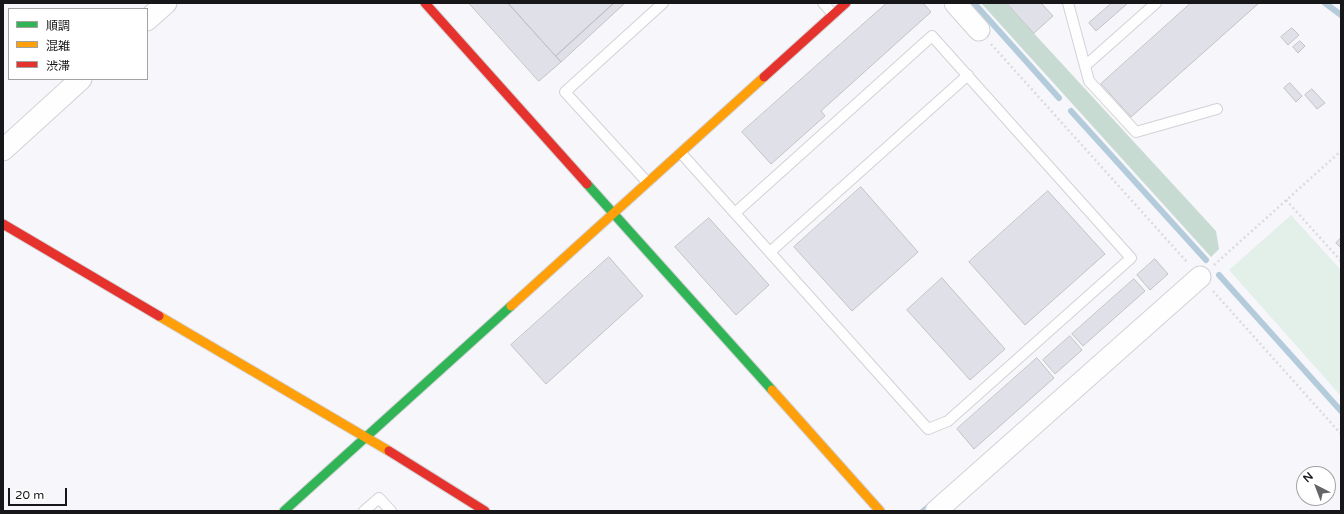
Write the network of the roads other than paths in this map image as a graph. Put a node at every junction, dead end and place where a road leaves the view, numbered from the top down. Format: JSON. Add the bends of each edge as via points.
{"nodes":[{"id":1,"x":166,"y":3,"type":"edge"},
{"id":2,"x":425,"y":3,"type":"edge"},
{"id":3,"x":663,"y":3,"type":"edge"},
{"id":4,"x":823,"y":3,"type":"edge"},
{"id":5,"x":846,"y":3,"type":"edge"},
{"id":6,"x":955,"y":3,"type":"edge"},
{"id":7,"x":1068,"y":3,"type":"edge"},
{"id":8,"x":1156,"y":3,"type":"edge"},
{"id":9,"x":833,"y":14,"type":"junction"},
{"id":10,"x":148,"y":19,"type":"edge"},
{"id":11,"x":979,"y":30,"type":"road end"},
{"id":12,"x":1085,"y":66,"type":"junction"},
{"id":13,"x":968,"y":75,"type":"junction"},
{"id":14,"x":80,"y":80,"type":"edge"},
{"id":15,"x":1217,"y":109,"type":"dead end"},
{"id":16,"x":3,"y":150,"type":"edge"},
{"id":17,"x":681,"y":152,"type":"junction"},
{"id":18,"x":648,"y":182,"type":"junction"},
{"id":19,"x":614,"y":213,"type":"junction"},
{"id":20,"x":735,"y":213,"type":"junction"},
{"id":21,"x":3,"y":224,"type":"edge"},
{"id":22,"x":770,"y":252,"type":"junction"},
{"id":23,"x":1200,"y":277,"type":"road end"},
{"id":24,"x":366,"y":437,"type":"junction"},
{"id":25,"x":284,"y":511,"type":"edge"},
{"id":26,"x":364,"y":511,"type":"edge"},
{"id":27,"x":391,"y":511,"type":"edge"},
{"id":28,"x":485,"y":511,"type":"edge"},
{"id":29,"x":880,"y":511,"type":"edge"},
{"id":30,"x":936,"y":511,"type":"edge"}],
"edges":[{"from":1,"to":10,"type":"street"},
{"from":2,"to":19,"type":"street"},
{"from":3,"to":18,"type":"lane","via":[[565,92]]},
{"from":4,"to":9,"type":"lane"},
{"from":5,"to":9,"type":"street"},
{"from":6,"to":11,"type":"street"},
{"from":7,"to":12,"type":"lane"},
{"from":8,"to":12,"type":"lane"},
{"from":9,"to":17,"type":"street"},
{"from":12,"to":15,"type":"lane","via":[[1089,81],[1136,132]]},
{"from":13,"to":20,"type":"lane","via":[[932,36]]},
{"from":13,"to":22,"type":"lane"},
{"from":13,"to":22,"type":"lane","via":[[1131,258],[948,421],[928,429]]},
{"from":14,"to":16,"type":"street"},
{"from":17,"to":18,"type":"street"},
{"from":17,"to":20,"type":"lane"},
{"from":18,"to":19,"type":"street"},
{"from":19,"to":24,"type":"street"},
{"from":19,"to":29,"type":"street"},
{"from":20,"to":22,"type":"lane"},
{"from":21,"to":24,"type":"street"},
{"from":23,"to":30,"type":"street"},
{"from":24,"to":25,"type":"street"},
{"from":24,"to":28,"type":"street"},
{"from":26,"to":27,"type":"lane","via":[[379,498]]}]}
